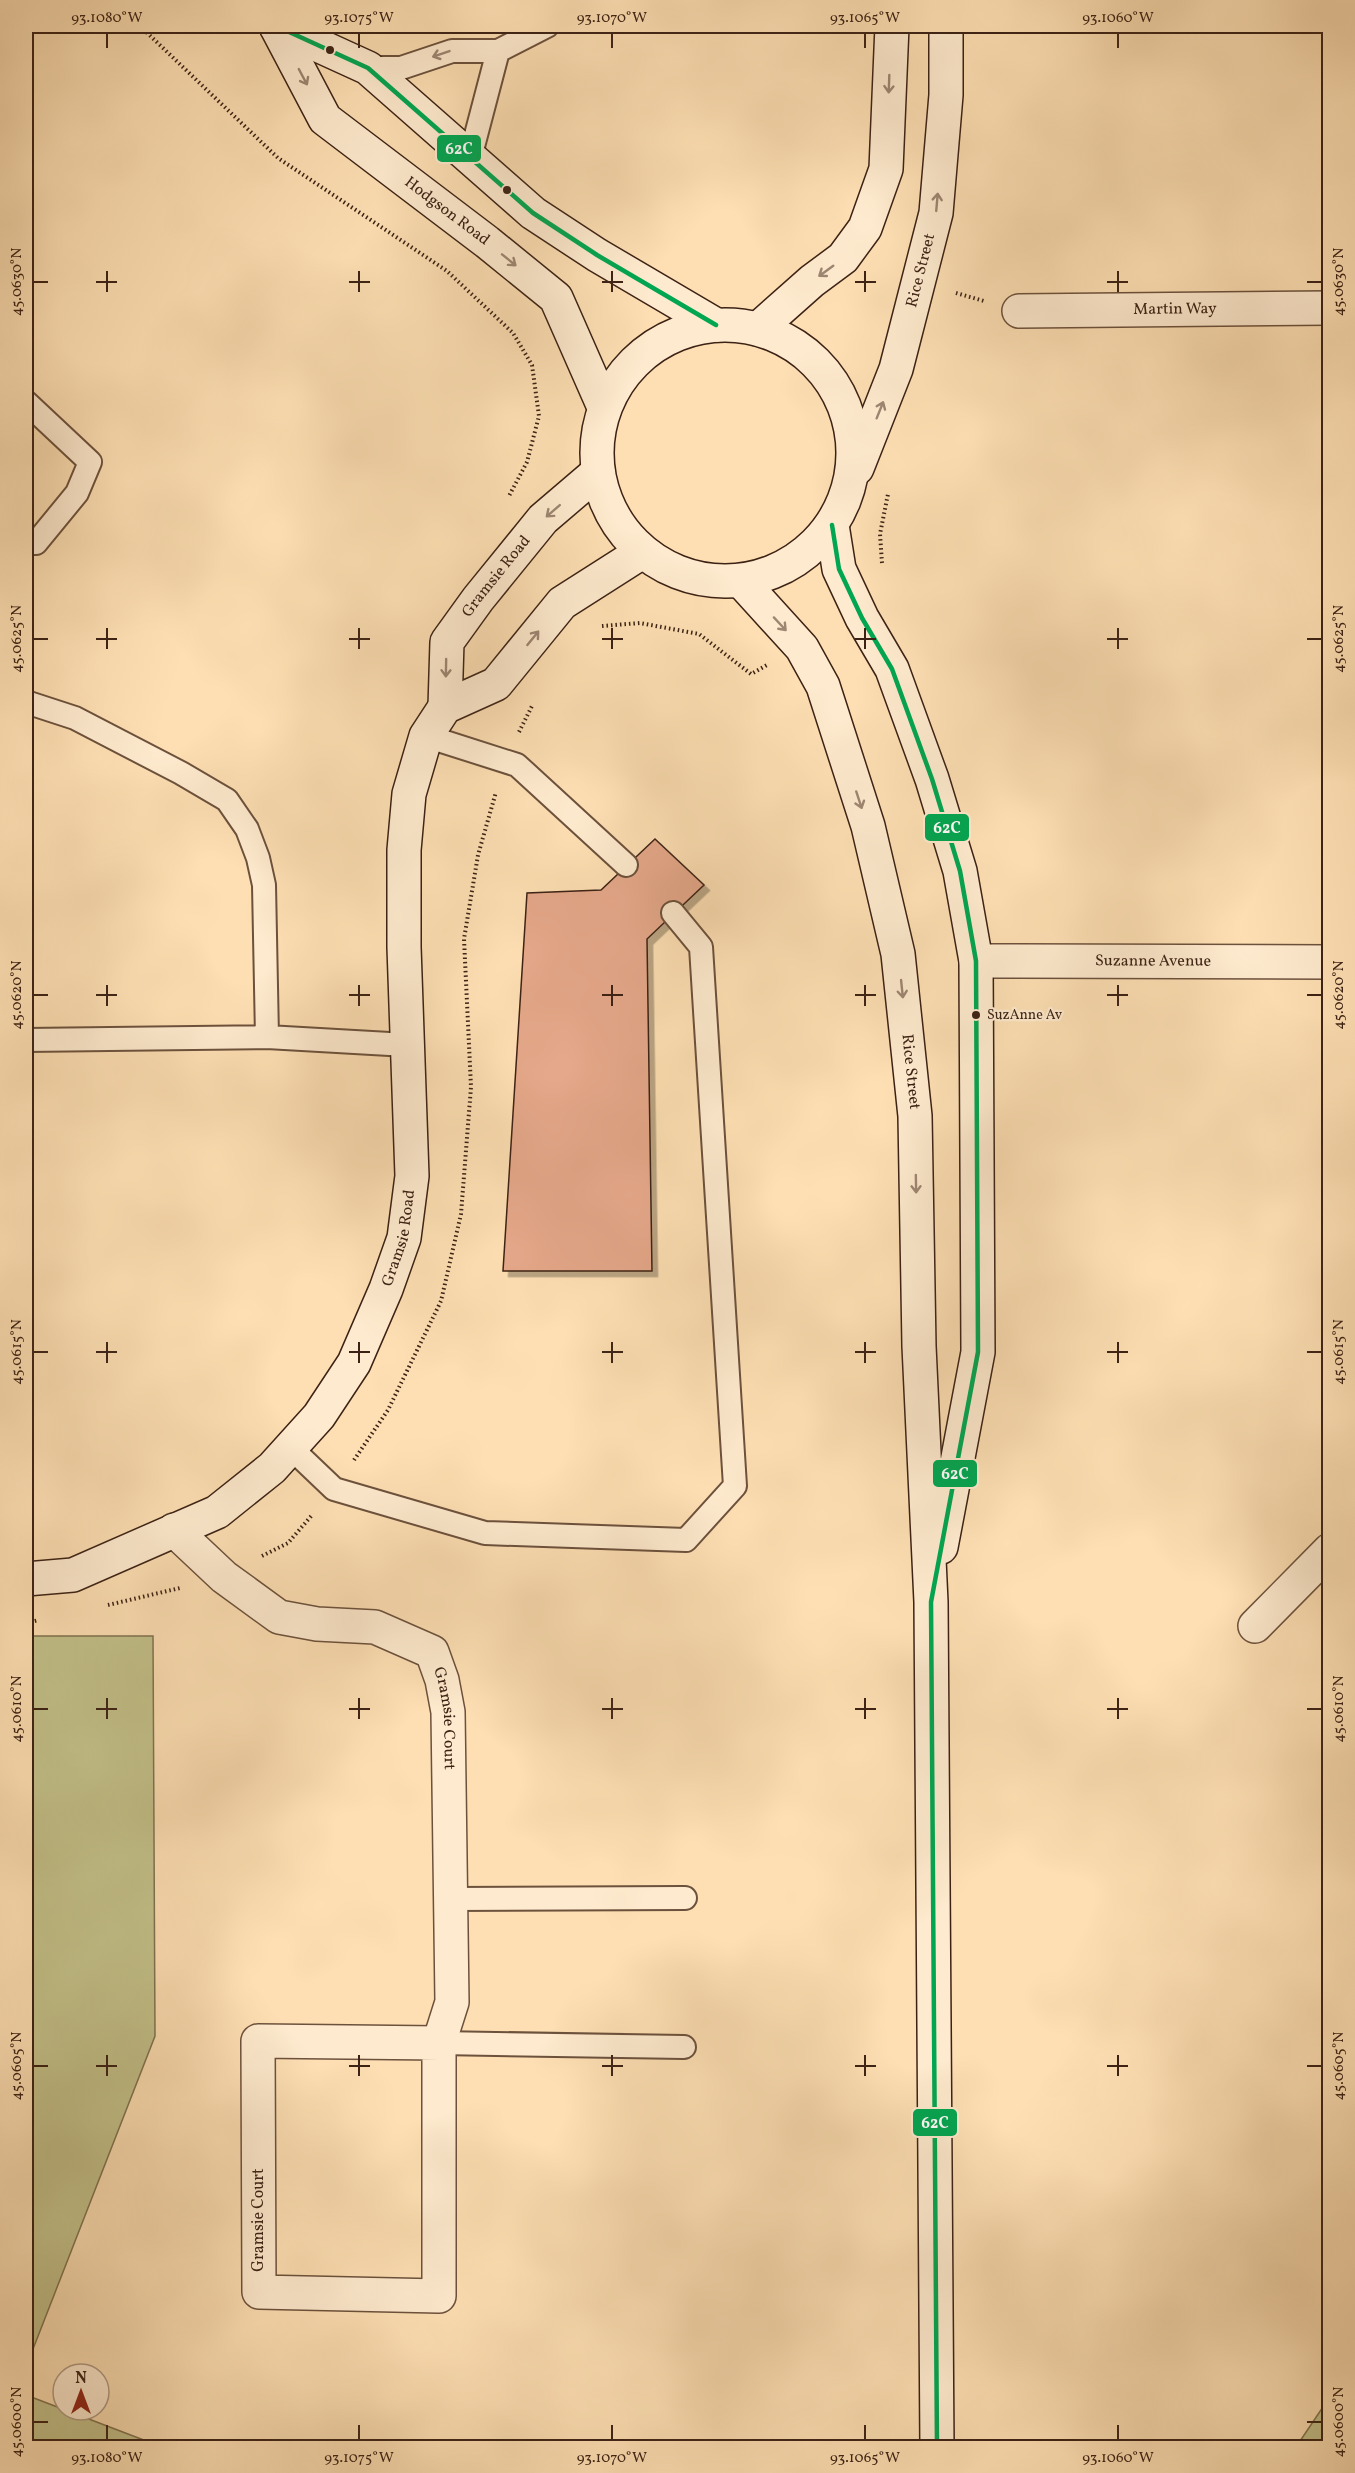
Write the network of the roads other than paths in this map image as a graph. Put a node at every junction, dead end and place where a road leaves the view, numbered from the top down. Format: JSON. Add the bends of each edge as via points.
{"nodes":[{"id":1,"x":276,"y":26,"type":"edge"},
{"id":2,"x":547,"y":26,"type":"edge"},
{"id":3,"x":892,"y":26,"type":"edge"},
{"id":4,"x":946,"y":26,"type":"edge"},
{"id":5,"x":498,"y":51,"type":"junction"},
{"id":6,"x":368,"y":69,"type":"junction"},
{"id":7,"x":470,"y":158,"type":"junction"},
{"id":8,"x":1329,"y":308,"type":"edge"},
{"id":9,"x":1019,"y":311,"type":"dead end"},
{"id":10,"x":716,"y":325,"type":"junction"},
{"id":11,"x":758,"y":329,"type":"junction"},
{"id":12,"x":26,"y":402,"type":"edge"},
{"id":13,"x":604,"y":407,"type":"junction"},
{"id":14,"x":597,"y":472,"type":"junction"},
{"id":15,"x":838,"y":514,"type":"junction"},
{"id":16,"x":26,"y":543,"type":"edge"},
{"id":17,"x":642,"y":552,"type":"junction"},
{"id":18,"x":741,"y":581,"type":"junction"},
{"id":19,"x":26,"y":702,"type":"edge"},
{"id":20,"x":445,"y":707,"type":"junction"},
{"id":21,"x":426,"y":736,"type":"junction"},
{"id":22,"x":626,"y":866,"type":"dead end"},
{"id":23,"x":673,"y":913,"type":"dead end"},
{"id":24,"x":976,"y":961,"type":"junction"},
{"id":25,"x":1329,"y":962,"type":"edge"},
{"id":26,"x":267,"y":1037,"type":"junction"},
{"id":27,"x":26,"y":1040,"type":"edge"},
{"id":28,"x":407,"y":1045,"type":"junction"},
{"id":29,"x":291,"y":1448,"type":"junction"},
{"id":30,"x":174,"y":1530,"type":"junction"},
{"id":31,"x":1329,"y":1550,"type":"edge"},
{"id":32,"x":26,"y":1579,"type":"edge"},
{"id":33,"x":931,"y":1602,"type":"junction"},
{"id":34,"x":1255,"y":1626,"type":"dead end"},
{"id":35,"x":685,"y":1898,"type":"dead end"},
{"id":36,"x":451,"y":1899,"type":"junction"},
{"id":37,"x":439,"y":2043,"type":"junction"},
{"id":38,"x":684,"y":2047,"type":"dead end"},
{"id":39,"x":937,"y":2448,"type":"edge"}],
"edges":[{"from":1,"to":6,"type":"main road","name":"Hodgson Road"},
{"from":1,"to":13,"type":"main road","name":"Hodgson Road","one_way":true,"via":[[326,119],[556,298]]},
{"from":2,"to":5,"type":"lane"},
{"from":3,"to":11,"type":"main road","one_way":true,"via":[[886,169],[864,228],[843,258]]},
{"from":15,"to":4,"type":"main road","name":"Rice Street","one_way":true,"via":[[896,369],[936,213],[946,95]]},
{"from":5,"to":6,"type":"lane","one_way":true,"via":[[452,51],[401,68]]},
{"from":5,"to":7,"type":"lane"},
{"from":6,"to":7,"type":"main road","name":"Hodgson Road"},
{"from":7,"to":10,"type":"main road","name":"Hodgson Road","via":[[533,213]]},
{"from":8,"to":9,"type":"main road","name":"Martin Way"},
{"from":10,"to":11,"type":"main road"},
{"from":10,"to":13,"type":"main road","via":[[680,332],[648,350],[622,375]]},
{"from":11,"to":15,"type":"main road","via":[[798,347],[830,377],[849,417],[854,461]]},
{"from":12,"to":16,"type":"lane","via":[[90,462],[77,493],[36,543]]},
{"from":13,"to":14,"type":"main road","via":[[597,440]]},
{"from":14,"to":17,"type":"main road","via":[[606,502],[621,529]]},
{"from":14,"to":20,"type":"main road","name":"Gramsie Road","one_way":true,"via":[[543,519],[447,642]]},
{"from":15,"to":18,"type":"main road","via":[[782,569]]},
{"from":15,"to":24,"type":"main road","name":"Rice Street","via":[[839,569],[892,669],[932,779],[960,871]]},
{"from":17,"to":18,"type":"main road","via":[[671,570],[705,580]]},
{"from":20,"to":17,"type":"main road","one_way":true,"via":[[496,684],[562,603]]},
{"from":18,"to":33,"type":"main road","name":"Rice Street","one_way":true,"via":[[802,648],[823,686],[868,826],[898,954],[915,1116],[919,1346]]},
{"from":19,"to":26,"type":"lane","via":[[75,718],[227,800],[247,829],[264,885]]},
{"from":20,"to":21,"type":"main road","name":"Gramsie Road"},
{"from":21,"to":22,"type":"lane","via":[[517,765]]},
{"from":21,"to":28,"type":"main road","name":"Gramsie Road","via":[[409,794],[404,850]]},
{"from":23,"to":29,"type":"lane","via":[[701,948],[735,1486],[686,1540],[485,1533],[334,1489]]},
{"from":24,"to":25,"type":"main road","name":"Suzanne Avenue"},
{"from":24,"to":33,"type":"main road","name":"Rice Street","via":[[978,1352]]},
{"from":26,"to":27,"type":"lane"},
{"from":26,"to":28,"type":"lane"},
{"from":28,"to":29,"type":"main road","name":"Gramsie Road","via":[[412,1176],[404,1238],[354,1364],[319,1416]]},
{"from":29,"to":30,"type":"main road","name":"Gramsie Road","via":[[217,1512]]},
{"from":30,"to":32,"type":"main road","name":"Gramsie Road","via":[[73,1575]]},
{"from":30,"to":36,"type":"main road","name":"Gramsie Court","via":[[224,1577],[279,1617],[375,1628],[432,1652],[448,1712]]},
{"from":31,"to":34,"type":"main road"},
{"from":33,"to":39,"type":"main road","name":"Rice Street"},
{"from":35,"to":36,"type":"lane"},
{"from":36,"to":37,"type":"main road","name":"Gramsie Court","via":[[452,2002]]},
{"from":37,"to":37,"type":"main road","name":"Gramsie Court","via":[[439,2296],[259,2292],[258,2041]]},
{"from":37,"to":38,"type":"lane"}]}
